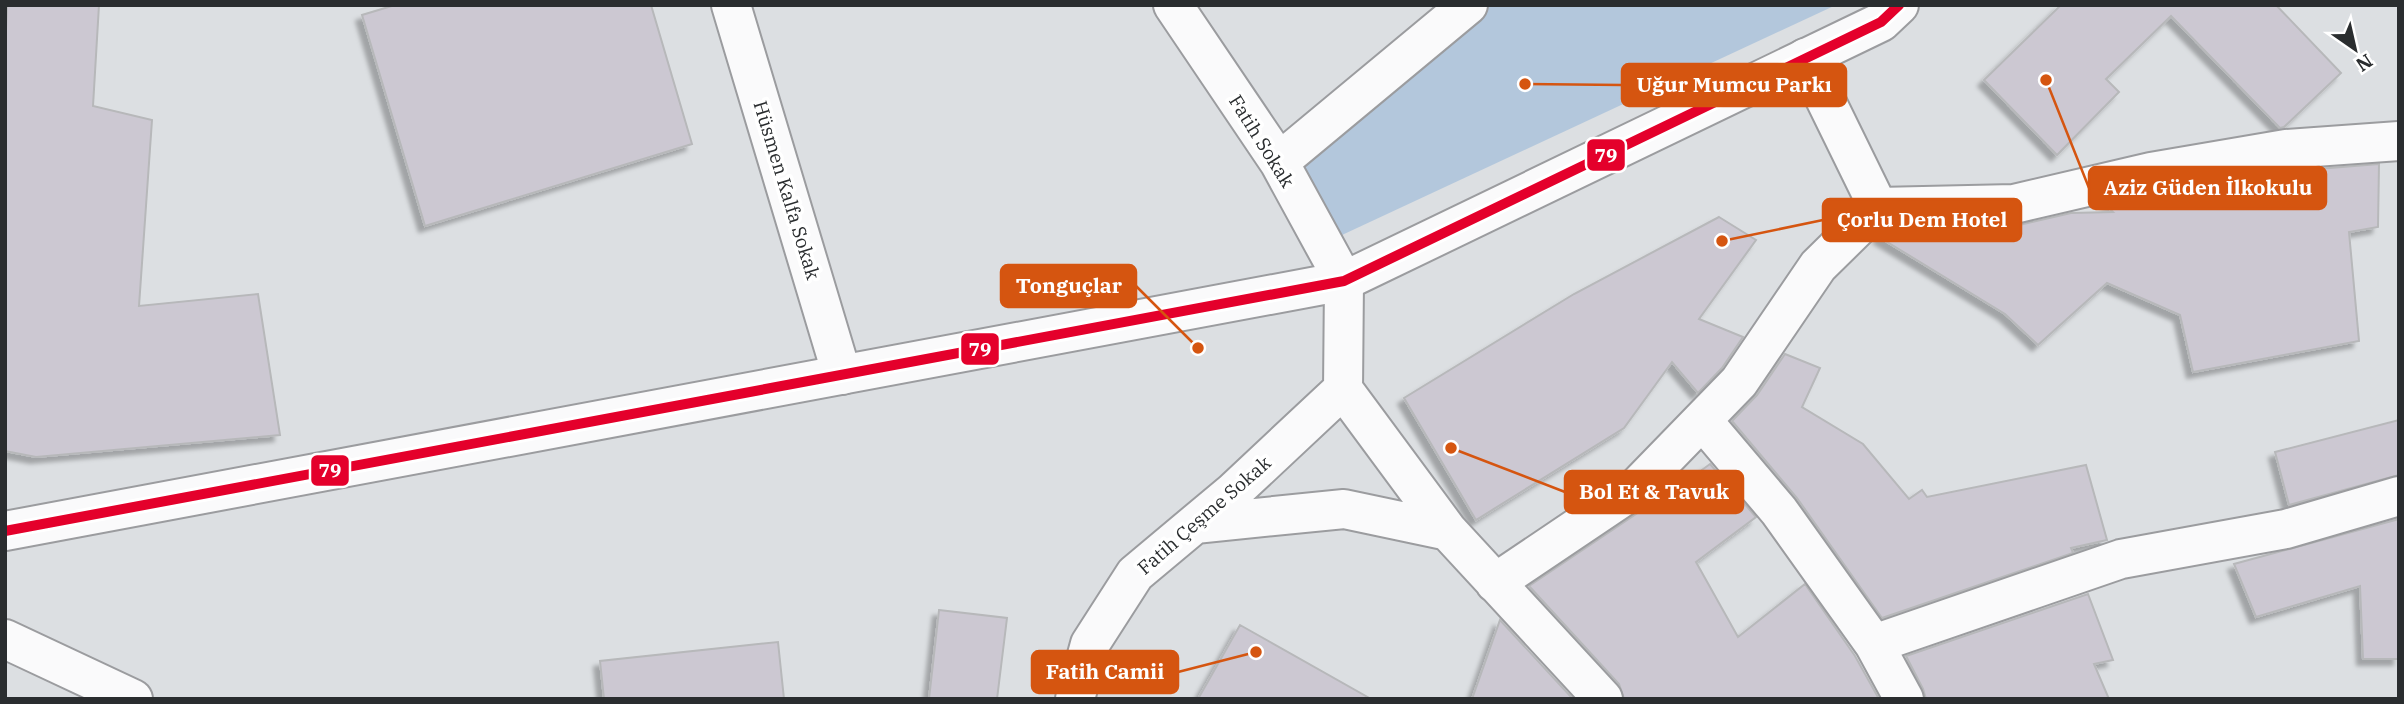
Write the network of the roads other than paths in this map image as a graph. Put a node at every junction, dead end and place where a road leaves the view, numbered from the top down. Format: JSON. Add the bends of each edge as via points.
{"nodes":[{"id":1,"x":732,"y":5,"type":"edge"},
{"id":2,"x":1173,"y":5,"type":"edge"},
{"id":3,"x":1468,"y":5,"type":"edge"},
{"id":4,"x":1899,"y":5,"type":"edge"},
{"id":5,"x":1805,"y":58,"type":"junction"},
{"id":6,"x":2399,"y":141,"type":"edge"},
{"id":7,"x":1279,"y":162,"type":"junction"},
{"id":8,"x":1878,"y":207,"type":"junction"},
{"id":9,"x":1343,"y":281,"type":"junction"},
{"id":10,"x":842,"y":375,"type":"junction"},
{"id":11,"x":1343,"y":389,"type":"junction"},
{"id":12,"x":1702,"y":420,"type":"junction"},
{"id":13,"x":2399,"y":496,"type":"edge"},
{"id":14,"x":1195,"y":524,"type":"junction"},
{"id":15,"x":5,"y":530,"type":"edge"},
{"id":16,"x":1448,"y":531,"type":"junction"},
{"id":17,"x":1495,"y":583,"type":"junction"},
{"id":18,"x":5,"y":639,"type":"edge"},
{"id":19,"x":1874,"y":644,"type":"junction"},
{"id":20,"x":133,"y":699,"type":"edge"},
{"id":21,"x":1075,"y":699,"type":"edge"},
{"id":22,"x":1602,"y":699,"type":"edge"},
{"id":23,"x":1904,"y":699,"type":"edge"}],
"edges":[{"from":1,"to":10,"type":"street","name":"Hüsmen Kalfa Sokak"},
{"from":2,"to":7,"type":"street","name":"Fatih Sokak"},
{"from":3,"to":7,"type":"street"},
{"from":4,"to":5,"type":"street","via":[[1881,22]]},
{"from":5,"to":8,"type":"street"},
{"from":5,"to":9,"type":"street"},
{"from":6,"to":8,"type":"street","via":[[2286,149],[2151,172],[2014,204]]},
{"from":7,"to":9,"type":"street","name":"Fatih Sokak"},
{"from":8,"to":12,"type":"street","via":[[1818,266],[1739,382]]},
{"from":9,"to":10,"type":"street"},
{"from":9,"to":11,"type":"street"},
{"from":10,"to":15,"type":"street"},
{"from":11,"to":14,"type":"street","name":"Fatih Çeşme Sokak"},
{"from":11,"to":16,"type":"street"},
{"from":12,"to":17,"type":"street","via":[[1636,488]]},
{"from":12,"to":19,"type":"street","via":[[1779,511]]},
{"from":13,"to":19,"type":"street","via":[[2286,529],[2121,559]]},
{"from":14,"to":16,"type":"street","via":[[1344,509]]},
{"from":14,"to":21,"type":"street","name":"Fatih Çeşme Sokak","via":[[1135,574],[1090,644]]},
{"from":16,"to":17,"type":"street"},
{"from":17,"to":22,"type":"street"},
{"from":18,"to":20,"type":"street"},
{"from":19,"to":23,"type":"street"}]}
